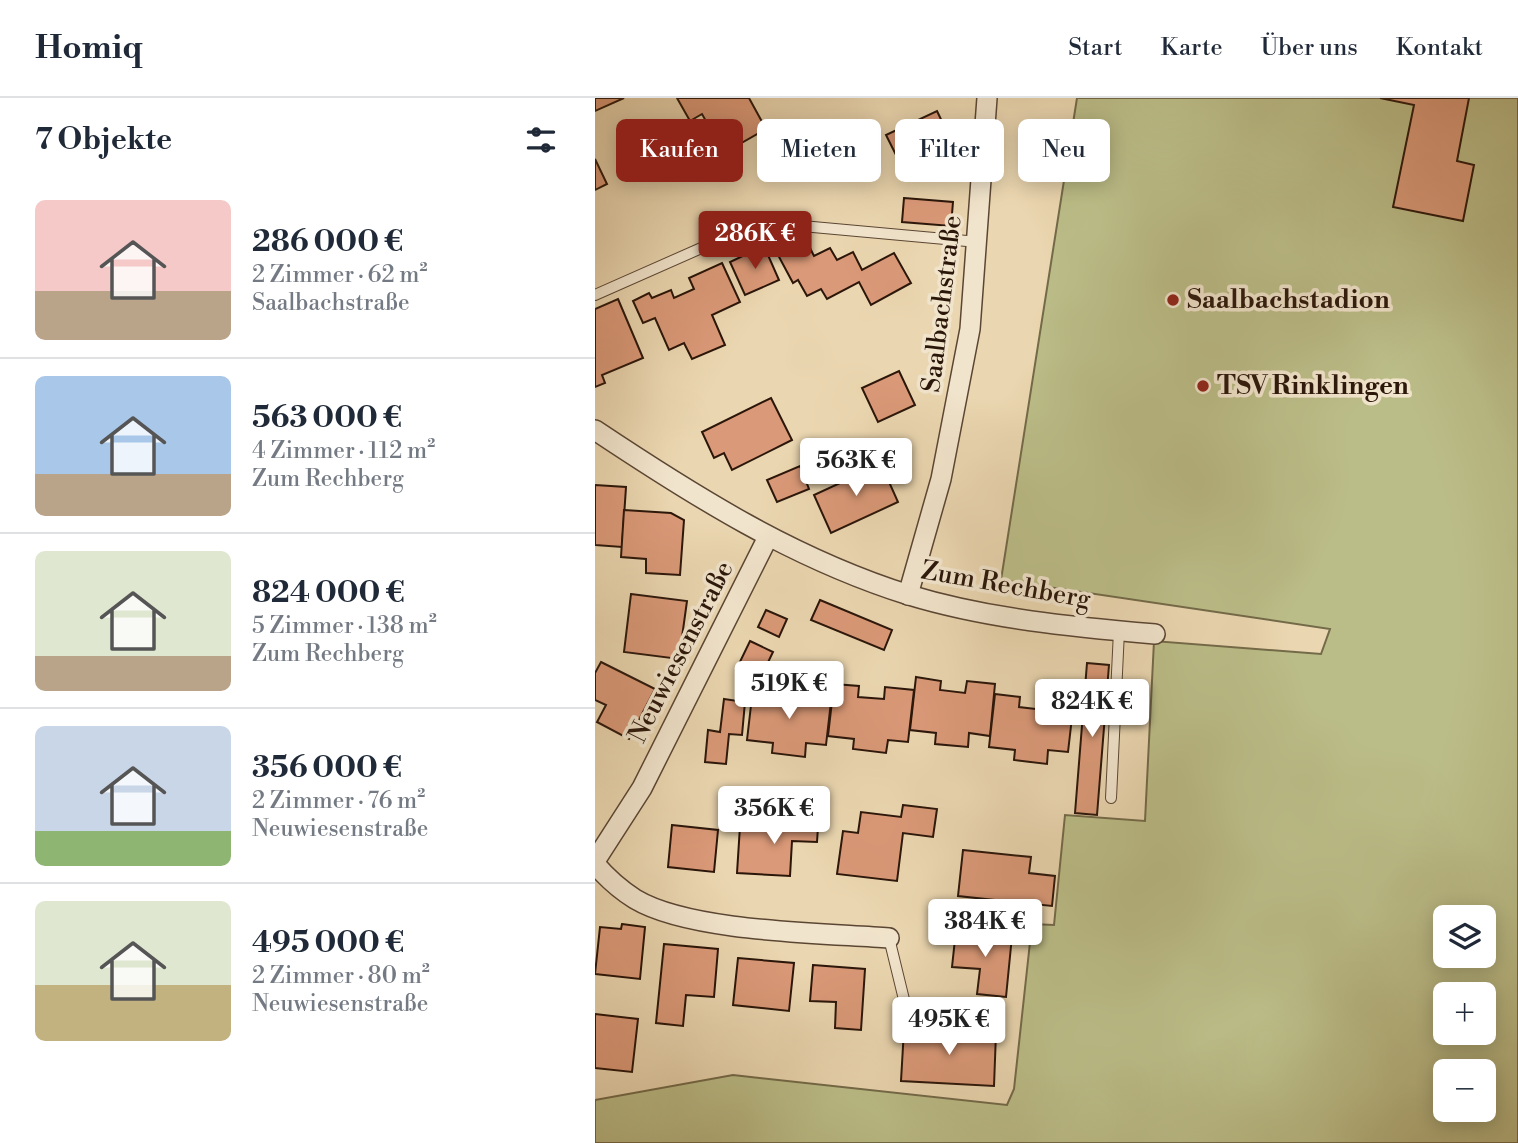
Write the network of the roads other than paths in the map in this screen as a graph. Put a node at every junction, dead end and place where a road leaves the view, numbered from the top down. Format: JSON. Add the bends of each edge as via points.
{"nodes":[{"id":1,"x":987,"y":98,"type":"edge"},
{"id":2,"x":978,"y":242,"type":"junction"},
{"id":3,"x":595,"y":295,"type":"edge"},
{"id":4,"x":595,"y":430,"type":"edge"},
{"id":5,"x":768,"y":537,"type":"junction"},
{"id":6,"x":908,"y":594,"type":"junction"},
{"id":7,"x":1119,"y":631,"type":"junction"},
{"id":8,"x":1155,"y":634,"type":"dead end"},
{"id":9,"x":1111,"y":798,"type":"dead end"},
{"id":10,"x":595,"y":862,"type":"edge"},
{"id":11,"x":889,"y":938,"type":"joint"},
{"id":12,"x":973,"y":1022,"type":"dead end"}],
"edges":[{"from":1,"to":2,"type":"street","name":"Saalbachstraße"},
{"from":2,"to":3,"type":"lane","via":[[769,223],[733,234]]},
{"from":2,"to":6,"type":"street","name":"Saalbachstraße","via":[[970,329],[941,479]]},
{"from":4,"to":5,"type":"street","name":"Zum Rechberg"},
{"from":5,"to":6,"type":"street","name":"Zum Rechberg"},
{"from":5,"to":10,"type":"street","name":"Neuwiesenstraße","via":[[642,788]]},
{"from":6,"to":7,"type":"street","name":"Zum Rechberg","via":[[1011,618]]},
{"from":7,"to":8,"type":"street","name":"Zum Rechberg"},
{"from":7,"to":9,"type":"lane"},
{"from":10,"to":11,"type":"street","name":"Neuwiesenstraße","via":[[613,884],[638,901],[688,918]]},
{"from":11,"to":12,"type":"lane","via":[[908,1016]]}]}
